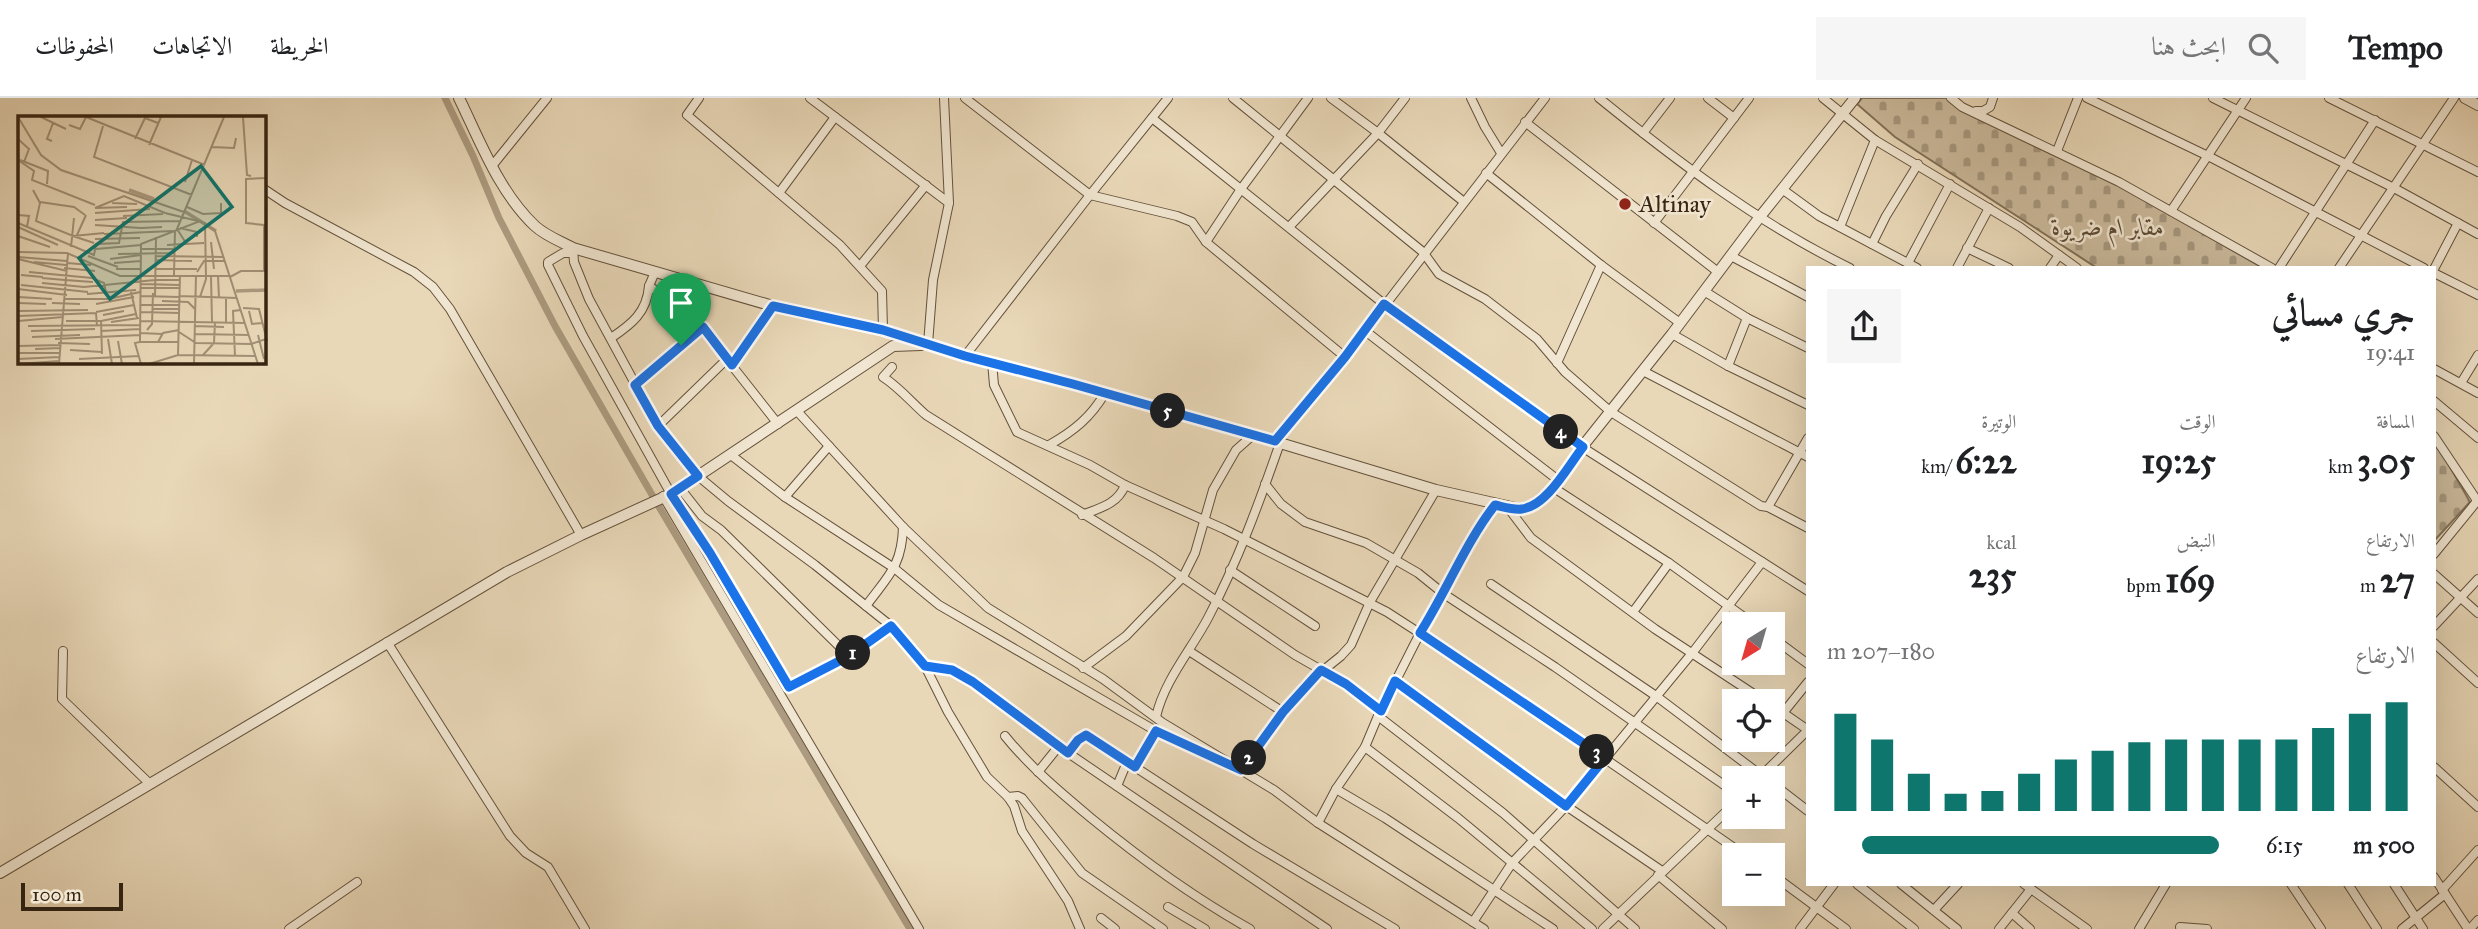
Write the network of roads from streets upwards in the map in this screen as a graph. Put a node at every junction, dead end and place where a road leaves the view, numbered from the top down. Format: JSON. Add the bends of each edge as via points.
{"nodes":[{"id":1,"x":458,"y":98,"type":"edge"},
{"id":2,"x":547,"y":98,"type":"edge"},
{"id":3,"x":810,"y":98,"type":"edge"},
{"id":4,"x":944,"y":98,"type":"edge"},
{"id":5,"x":965,"y":98,"type":"edge"},
{"id":6,"x":1168,"y":98,"type":"edge"},
{"id":7,"x":1233,"y":98,"type":"edge"},
{"id":8,"x":1308,"y":98,"type":"edge"},
{"id":9,"x":1331,"y":98,"type":"edge"},
{"id":10,"x":1405,"y":98,"type":"edge"},
{"id":11,"x":1471,"y":98,"type":"edge"},
{"id":12,"x":1545,"y":98,"type":"edge"},
{"id":13,"x":1599,"y":98,"type":"edge"},
{"id":14,"x":1670,"y":98,"type":"edge"},
{"id":15,"x":1708,"y":98,"type":"edge"},
{"id":16,"x":1749,"y":98,"type":"edge"},
{"id":17,"x":1823,"y":98,"type":"edge"},
{"id":18,"x":1855,"y":98,"type":"edge"},
{"id":19,"x":1951,"y":98,"type":"edge"},
{"id":20,"x":1993,"y":98,"type":"edge"},
{"id":21,"x":2078,"y":98,"type":"edge"},
{"id":22,"x":2087,"y":98,"type":"edge"},
{"id":23,"x":2213,"y":98,"type":"edge"},
{"id":24,"x":2246,"y":98,"type":"edge"},
{"id":25,"x":2329,"y":98,"type":"edge"},
{"id":26,"x":2454,"y":98,"type":"edge"},
{"id":27,"x":2466,"y":98,"type":"edge"},
{"id":28,"x":697,"y":99,"type":"edge"},
{"id":29,"x":2478,"y":105,"type":"edge"},
{"id":30,"x":1970,"y":110,"type":"junction"},
{"id":31,"x":2239,"y":110,"type":"junction"},
{"id":32,"x":1843,"y":113,"type":"junction"},
{"id":33,"x":835,"y":117,"type":"junction"},
{"id":34,"x":1152,"y":118,"type":"junction"},
{"id":35,"x":1734,"y":118,"type":"junction"},
{"id":36,"x":2375,"y":120,"type":"junction"},
{"id":37,"x":1525,"y":122,"type":"junction"},
{"id":38,"x":1378,"y":132,"type":"junction"},
{"id":39,"x":1643,"y":133,"type":"junction"},
{"id":40,"x":1281,"y":136,"type":"junction"},
{"id":41,"x":1875,"y":139,"type":"junction"},
{"id":42,"x":2422,"y":142,"type":"junction"},
{"id":43,"x":2057,"y":151,"type":"junction"},
{"id":44,"x":1501,"y":153,"type":"junction"},
{"id":45,"x":2208,"y":156,"type":"junction"},
{"id":46,"x":1918,"y":164,"type":"junction"},
{"id":47,"x":2347,"y":165,"type":"junction"},
{"id":48,"x":492,"y":166,"type":"junction"},
{"id":49,"x":1693,"y":172,"type":"junction"},
{"id":50,"x":2478,"y":172,"type":"edge"},
{"id":51,"x":1486,"y":173,"type":"junction"},
{"id":52,"x":1333,"y":180,"type":"junction"},
{"id":53,"x":1950,"y":184,"type":"junction"},
{"id":54,"x":926,"y":185,"type":"junction"},
{"id":55,"x":2394,"y":188,"type":"junction"},
{"id":56,"x":266,"y":189,"type":"edge"},
{"id":57,"x":1782,"y":189,"type":"junction"},
{"id":58,"x":1241,"y":190,"type":"junction"},
{"id":59,"x":779,"y":193,"type":"junction"},
{"id":60,"x":1090,"y":195,"type":"junction"},
{"id":61,"x":1464,"y":202,"type":"junction"},
{"id":62,"x":949,"y":203,"type":"junction"},
{"id":63,"x":1989,"y":208,"type":"junction"},
{"id":64,"x":2171,"y":211,"type":"junction"},
{"id":65,"x":2316,"y":212,"type":"junction"},
{"id":66,"x":1759,"y":218,"type":"junction"},
{"id":67,"x":1654,"y":223,"type":"junction"},
{"id":68,"x":2458,"y":223,"type":"junction"},
{"id":69,"x":1289,"y":227,"type":"junction"},
{"id":70,"x":1840,"y":227,"type":"junction"},
{"id":71,"x":2478,"y":234,"type":"edge"},
{"id":72,"x":2361,"y":235,"type":"junction"},
{"id":73,"x":1206,"y":242,"type":"junction"},
{"id":74,"x":1872,"y":244,"type":"junction"},
{"id":75,"x":1967,"y":248,"type":"junction"},
{"id":76,"x":573,"y":251,"type":"junction"},
{"id":77,"x":1423,"y":253,"type":"junction"},
{"id":78,"x":2059,"y":255,"type":"junction"},
{"id":79,"x":1731,"y":256,"type":"junction"},
{"id":80,"x":860,"y":265,"type":"junction"},
{"id":81,"x":1601,"y":265,"type":"junction"},
{"id":82,"x":1913,"y":265,"type":"edge"},
{"id":83,"x":1846,"y":266,"type":"edge"},
{"id":84,"x":1958,"y":266,"type":"edge"},
{"id":85,"x":2005,"y":266,"type":"edge"},
{"id":86,"x":2051,"y":266,"type":"edge"},
{"id":87,"x":2074,"y":266,"type":"edge"},
{"id":88,"x":2268,"y":266,"type":"edge"},
{"id":89,"x":2280,"y":266,"type":"edge"},
{"id":90,"x":2340,"y":266,"type":"edge"},
{"id":91,"x":2420,"y":266,"type":"edge"},
{"id":92,"x":2436,"y":267,"type":"edge"},
{"id":93,"x":655,"y":272,"type":"junction"},
{"id":94,"x":1718,"y":272,"type":"junction"},
{"id":95,"x":2436,"y":272,"type":"edge"},
{"id":96,"x":649,"y":286,"type":"junction"},
{"id":97,"x":1704,"y":291,"type":"junction"},
{"id":98,"x":2478,"y":295,"type":"edge"},
{"id":99,"x":1806,"y":296,"type":"edge"},
{"id":100,"x":1384,"y":304,"type":"junction"},
{"id":101,"x":773,"y":306,"type":"junction"},
{"id":102,"x":1747,"y":318,"type":"junction"},
{"id":103,"x":1680,"y":323,"type":"junction"},
{"id":104,"x":703,"y":327,"type":"junction"},
{"id":105,"x":883,"y":330,"type":"junction"},
{"id":106,"x":1364,"y":330,"type":"junction"},
{"id":107,"x":1672,"y":334,"type":"junction"},
{"id":108,"x":611,"y":338,"type":"junction"},
{"id":109,"x":928,"y":344,"type":"junction"},
{"id":110,"x":1806,"y":347,"type":"edge"},
{"id":111,"x":2478,"y":355,"type":"edge"},
{"id":112,"x":965,"y":356,"type":"junction"},
{"id":113,"x":1345,"y":357,"type":"junction"},
{"id":114,"x":729,"y":362,"type":"junction"},
{"id":115,"x":992,"y":362,"type":"junction"},
{"id":116,"x":1557,"y":363,"type":"junction"},
{"id":117,"x":1728,"y":366,"type":"junction"},
{"id":118,"x":892,"y":367,"type":"dead end"},
{"id":119,"x":2436,"y":370,"type":"edge"},
{"id":120,"x":1643,"y":371,"type":"junction"},
{"id":121,"x":2461,"y":383,"type":"junction"},
{"id":122,"x":635,"y":385,"type":"junction"},
{"id":123,"x":1105,"y":393,"type":"junction"},
{"id":124,"x":2478,"y":393,"type":"edge"},
{"id":125,"x":2436,"y":403,"type":"edge"},
{"id":126,"x":1806,"y":404,"type":"edge"},
{"id":127,"x":797,"y":411,"type":"junction"},
{"id":128,"x":1611,"y":412,"type":"junction"},
{"id":129,"x":778,"y":424,"type":"junction"},
{"id":130,"x":658,"y":426,"type":"junction"},
{"id":131,"x":1253,"y":435,"type":"junction"},
{"id":132,"x":2478,"y":438,"type":"edge"},
{"id":133,"x":2436,"y":439,"type":"edge"},
{"id":134,"x":1278,"y":442,"type":"junction"},
{"id":135,"x":1049,"y":445,"type":"junction"},
{"id":136,"x":829,"y":446,"type":"junction"},
{"id":137,"x":1583,"y":447,"type":"junction"},
{"id":138,"x":731,"y":455,"type":"junction"},
{"id":139,"x":1804,"y":455,"type":"edge"},
{"id":140,"x":698,"y":476,"type":"junction"},
{"id":141,"x":1556,"y":484,"type":"junction"},
{"id":142,"x":1125,"y":485,"type":"junction"},
{"id":143,"x":1265,"y":485,"type":"junction"},
{"id":144,"x":1436,"y":490,"type":"junction"},
{"id":145,"x":671,"y":493,"type":"junction"},
{"id":146,"x":785,"y":497,"type":"junction"},
{"id":147,"x":2478,"y":501,"type":"edge"},
{"id":148,"x":1495,"y":505,"type":"junction"},
{"id":149,"x":1768,"y":507,"type":"junction"},
{"id":150,"x":1509,"y":509,"type":"junction"},
{"id":151,"x":1082,"y":515,"type":"junction"},
{"id":152,"x":1205,"y":520,"type":"junction"},
{"id":153,"x":903,"y":527,"type":"junction"},
{"id":154,"x":1806,"y":527,"type":"edge"},
{"id":155,"x":581,"y":535,"type":"junction"},
{"id":156,"x":1246,"y":539,"type":"junction"},
{"id":157,"x":2436,"y":552,"type":"edge"},
{"id":158,"x":1395,"y":559,"type":"junction"},
{"id":159,"x":1762,"y":562,"type":"junction"},
{"id":160,"x":1669,"y":563,"type":"junction"},
{"id":161,"x":894,"y":568,"type":"junction"},
{"id":162,"x":1230,"y":570,"type":"junction"},
{"id":163,"x":2436,"y":575,"type":"edge"},
{"id":164,"x":1184,"y":577,"type":"junction"},
{"id":165,"x":2478,"y":579,"type":"edge"},
{"id":166,"x":1491,"y":584,"type":"dead end"},
{"id":167,"x":1806,"y":590,"type":"edge"},
{"id":168,"x":1444,"y":594,"type":"junction"},
{"id":169,"x":2461,"y":598,"type":"junction"},
{"id":170,"x":1217,"y":600,"type":"junction"},
{"id":171,"x":1370,"y":602,"type":"junction"},
{"id":172,"x":1729,"y":604,"type":"junction"},
{"id":173,"x":866,"y":606,"type":"junction"},
{"id":174,"x":1633,"y":611,"type":"junction"},
{"id":175,"x":1739,"y":612,"type":"edge"},
{"id":176,"x":2478,"y":613,"type":"edge"},
{"id":177,"x":2436,"y":624,"type":"edge"},
{"id":178,"x":891,"y":626,"type":"junction"},
{"id":179,"x":1315,"y":626,"type":"dead end"},
{"id":180,"x":1420,"y":633,"type":"junction"},
{"id":181,"x":387,"y":642,"type":"junction"},
{"id":182,"x":2436,"y":645,"type":"edge"},
{"id":183,"x":1785,"y":648,"type":"edge"},
{"id":184,"x":63,"y":651,"type":"dead end"},
{"id":185,"x":1189,"y":651,"type":"junction"},
{"id":186,"x":1693,"y":652,"type":"junction"},
{"id":187,"x":849,"y":656,"type":"junction"},
{"id":188,"x":1806,"y":663,"type":"edge"},
{"id":189,"x":925,"y":666,"type":"junction"},
{"id":190,"x":1083,"y":668,"type":"junction"},
{"id":191,"x":1321,"y":670,"type":"junction"},
{"id":192,"x":1395,"y":681,"type":"junction"},
{"id":193,"x":2478,"y":683,"type":"edge"},
{"id":194,"x":1806,"y":687,"type":"edge"},
{"id":195,"x":1747,"y":689,"type":"edge"},
{"id":196,"x":1656,"y":696,"type":"junction"},
{"id":197,"x":1785,"y":711,"type":"edge"},
{"id":198,"x":1283,"y":712,"type":"junction"},
{"id":199,"x":1379,"y":714,"type":"junction"},
{"id":200,"x":1785,"y":714,"type":"edge"},
{"id":201,"x":1156,"y":717,"type":"junction"},
{"id":202,"x":1636,"y":722,"type":"junction"},
{"id":203,"x":1806,"y":729,"type":"edge"},
{"id":204,"x":1156,"y":731,"type":"junction"},
{"id":205,"x":1806,"y":732,"type":"edge"},
{"id":206,"x":1004,"y":736,"type":"dead end"},
{"id":207,"x":1059,"y":746,"type":"junction"},
{"id":208,"x":1365,"y":747,"type":"junction"},
{"id":209,"x":1068,"y":753,"type":"junction"},
{"id":210,"x":1605,"y":758,"type":"junction"},
{"id":211,"x":1127,"y":762,"type":"junction"},
{"id":212,"x":1227,"y":762,"type":"junction"},
{"id":213,"x":1746,"y":766,"type":"edge"},
{"id":214,"x":1774,"y":766,"type":"edge"},
{"id":215,"x":1135,"y":767,"type":"junction"},
{"id":216,"x":2436,"y":769,"type":"edge"},
{"id":217,"x":1241,"y":770,"type":"junction"},
{"id":218,"x":1038,"y":772,"type":"junction"},
{"id":219,"x":149,"y":783,"type":"junction"},
{"id":220,"x":1722,"y":783,"type":"edge"},
{"id":221,"x":1116,"y":786,"type":"junction"},
{"id":222,"x":1336,"y":789,"type":"junction"},
{"id":223,"x":1785,"y":793,"type":"edge"},
{"id":224,"x":1008,"y":797,"type":"junction"},
{"id":225,"x":1566,"y":806,"type":"junction"},
{"id":226,"x":2478,"y":807,"type":"edge"},
{"id":227,"x":1806,"y":809,"type":"edge"},
{"id":228,"x":1722,"y":816,"type":"edge"},
{"id":229,"x":1318,"y":823,"type":"junction"},
{"id":230,"x":1709,"y":829,"type":"junction"},
{"id":231,"x":1533,"y":839,"type":"junction"},
{"id":232,"x":1728,"y":843,"type":"edge"},
{"id":233,"x":2478,"y":850,"type":"edge"},
{"id":234,"x":1512,"y":863,"type":"junction"},
{"id":235,"x":0,"y":873,"type":"edge"},
{"id":236,"x":1660,"y":873,"type":"junction"},
{"id":237,"x":2436,"y":880,"type":"edge"},
{"id":238,"x":357,"y":882,"type":"dead end"},
{"id":239,"x":1785,"y":883,"type":"edge"},
{"id":240,"x":1832,"y":886,"type":"edge"},
{"id":241,"x":1860,"y":886,"type":"edge"},
{"id":242,"x":1904,"y":886,"type":"edge"},
{"id":243,"x":1956,"y":886,"type":"edge"},
{"id":244,"x":2165,"y":886,"type":"edge"},
{"id":245,"x":2292,"y":886,"type":"edge"},
{"id":246,"x":2349,"y":886,"type":"edge"},
{"id":247,"x":2395,"y":886,"type":"edge"},
{"id":248,"x":2028,"y":887,"type":"edge"},
{"id":249,"x":1494,"y":890,"type":"junction"},
{"id":250,"x":2443,"y":892,"type":"junction"},
{"id":251,"x":1817,"y":906,"type":"junction"},
{"id":252,"x":1168,"y":907,"type":"dead end"},
{"id":253,"x":1934,"y":910,"type":"junction"},
{"id":254,"x":1618,"y":914,"type":"junction"},
{"id":255,"x":2012,"y":914,"type":"junction"},
{"id":256,"x":1101,"y":918,"type":"dead end"},
{"id":257,"x":2416,"y":919,"type":"junction"},
{"id":258,"x":1471,"y":920,"type":"junction"},
{"id":259,"x":2478,"y":920,"type":"edge"},
{"id":260,"x":2180,"y":927,"type":"dead end"},
{"id":261,"x":289,"y":929,"type":"edge"},
{"id":262,"x":585,"y":929,"type":"edge"},
{"id":263,"x":919,"y":929,"type":"edge"},
{"id":264,"x":1080,"y":929,"type":"edge"},
{"id":265,"x":1115,"y":929,"type":"edge"},
{"id":266,"x":1163,"y":929,"type":"edge"},
{"id":267,"x":1205,"y":929,"type":"edge"},
{"id":268,"x":1250,"y":929,"type":"edge"},
{"id":269,"x":1327,"y":929,"type":"edge"},
{"id":270,"x":1395,"y":929,"type":"edge"},
{"id":271,"x":1464,"y":929,"type":"edge"},
{"id":272,"x":1484,"y":929,"type":"edge"},
{"id":273,"x":1553,"y":929,"type":"edge"},
{"id":274,"x":1592,"y":929,"type":"edge"},
{"id":275,"x":1603,"y":929,"type":"edge"},
{"id":276,"x":1635,"y":929,"type":"edge"},
{"id":277,"x":1722,"y":929,"type":"edge"},
{"id":278,"x":1800,"y":929,"type":"edge"},
{"id":279,"x":1846,"y":929,"type":"edge"},
{"id":280,"x":1914,"y":929,"type":"edge"},
{"id":281,"x":1957,"y":929,"type":"edge"},
{"id":282,"x":1999,"y":929,"type":"edge"},
{"id":283,"x":2030,"y":929,"type":"edge"},
{"id":284,"x":2087,"y":929,"type":"edge"},
{"id":285,"x":2139,"y":929,"type":"edge"},
{"id":286,"x":2207,"y":929,"type":"edge"},
{"id":287,"x":2321,"y":929,"type":"edge"},
{"id":288,"x":2377,"y":929,"type":"edge"},
{"id":289,"x":2402,"y":929,"type":"edge"},
{"id":290,"x":2423,"y":929,"type":"edge"},
{"id":291,"x":2469,"y":929,"type":"edge"}],
"edges":[{"from":1,"to":48,"type":"street"},
{"from":2,"to":48,"type":"street"},
{"from":3,"to":33,"type":"street"},
{"from":4,"to":62,"type":"street"},
{"from":5,"to":60,"type":"street"},
{"from":6,"to":34,"type":"street"},
{"from":7,"to":40,"type":"street"},
{"from":8,"to":40,"type":"street"},
{"from":9,"to":38,"type":"street"},
{"from":10,"to":38,"type":"street"},
{"from":11,"to":44,"type":"street"},
{"from":12,"to":37,"type":"street"},
{"from":13,"to":39,"type":"street"},
{"from":14,"to":39,"type":"street"},
{"from":15,"to":35,"type":"street"},
{"from":16,"to":35,"type":"street"},
{"from":17,"to":32,"type":"street"},
{"from":18,"to":32,"type":"street"},
{"from":19,"to":30,"type":"street"},
{"from":20,"to":30,"type":"street","via":[[1983,111]]},
{"from":21,"to":43,"type":"street"},
{"from":22,"to":45,"type":"street"},
{"from":23,"to":31,"type":"street"},
{"from":24,"to":31,"type":"street"},
{"from":25,"to":36,"type":"street"},
{"from":26,"to":42,"type":"street"},
{"from":27,"to":29,"type":"street"},
{"from":28,"to":59,"type":"street","via":[[687,115]]},
{"from":30,"to":43,"type":"street"},
{"from":31,"to":45,"type":"street"},
{"from":31,"to":47,"type":"street"},
{"from":32,"to":41,"type":"street"},
{"from":32,"to":57,"type":"street"},
{"from":33,"to":54,"type":"street"},
{"from":33,"to":59,"type":"street"},
{"from":34,"to":58,"type":"street"},
{"from":34,"to":60,"type":"street"},
{"from":35,"to":49,"type":"street"},
{"from":36,"to":42,"type":"street"},
{"from":36,"to":47,"type":"street"},
{"from":37,"to":44,"type":"street"},
{"from":37,"to":67,"type":"street"},
{"from":38,"to":52,"type":"street"},
{"from":38,"to":61,"type":"street"},
{"from":39,"to":49,"type":"street"},
{"from":40,"to":52,"type":"street"},
{"from":40,"to":58,"type":"street"},
{"from":41,"to":46,"type":"street"},
{"from":41,"to":70,"type":"street"},
{"from":42,"to":50,"type":"street"},
{"from":42,"to":55,"type":"street"},
{"from":43,"to":64,"type":"street"},
{"from":44,"to":51,"type":"street"},
{"from":45,"to":64,"type":"street"},
{"from":45,"to":65,"type":"street"},
{"from":46,"to":53,"type":"street"},
{"from":46,"to":74,"type":"street"},
{"from":47,"to":55,"type":"street"},
{"from":47,"to":65,"type":"street"},
{"from":48,"to":76,"type":"street","via":[[535,225]]},
{"from":49,"to":66,"type":"street"},
{"from":49,"to":67,"type":"street"},
{"from":51,"to":61,"type":"street"},
{"from":51,"to":81,"type":"street"},
{"from":52,"to":69,"type":"street"},
{"from":52,"to":77,"type":"street"},
{"from":53,"to":63,"type":"street"},
{"from":53,"to":82,"type":"street"},
{"from":54,"to":62,"type":"street"},
{"from":54,"to":80,"type":"street"},
{"from":55,"to":68,"type":"street"},
{"from":55,"to":72,"type":"street"},
{"from":56,"to":155,"type":"street","via":[[433,287]]},
{"from":57,"to":66,"type":"street"},
{"from":57,"to":70,"type":"street"},
{"from":58,"to":69,"type":"street"},
{"from":58,"to":73,"type":"street"},
{"from":59,"to":80,"type":"street"},
{"from":60,"to":73,"type":"street","via":[[1192,222]]},
{"from":60,"to":112,"type":"street"},
{"from":61,"to":77,"type":"street"},
{"from":62,"to":109,"type":"street","via":[[933,280]]},
{"from":63,"to":75,"type":"street"},
{"from":63,"to":78,"type":"street"},
{"from":64,"to":88,"type":"street"},
{"from":65,"to":72,"type":"street"},
{"from":65,"to":89,"type":"street"},
{"from":66,"to":79,"type":"street"},
{"from":66,"to":83,"type":"street"},
{"from":67,"to":94,"type":"street"},
{"from":68,"to":71,"type":"street"},
{"from":68,"to":92,"type":"street"},
{"from":69,"to":100,"type":"street"},
{"from":70,"to":74,"type":"street"},
{"from":72,"to":90,"type":"street"},
{"from":72,"to":91,"type":"street"},
{"from":73,"to":113,"type":"street"},
{"from":74,"to":82,"type":"street"},
{"from":75,"to":84,"type":"street"},
{"from":75,"to":85,"type":"street"},
{"from":76,"to":93,"type":"street"},
{"from":76,"to":108,"type":"street","via":[[589,299]]},
{"from":76,"to":145,"type":"street","via":[[558,254],[548,265]]},
{"from":77,"to":100,"type":"street"},
{"from":77,"to":116,"type":"street","via":[[1434,271],[1485,299],[1537,339]]},
{"from":78,"to":86,"type":"street"},
{"from":78,"to":87,"type":"street"},
{"from":79,"to":94,"type":"street"},
{"from":79,"to":99,"type":"street"},
{"from":80,"to":105,"type":"street","via":[[882,291]]},
{"from":81,"to":103,"type":"street"},
{"from":81,"to":116,"type":"street"},
{"from":93,"to":96,"type":"street"},
{"from":93,"to":101,"type":"street"},
{"from":94,"to":97,"type":"street"},
{"from":95,"to":98,"type":"street"},
{"from":96,"to":104,"type":"street"},
{"from":96,"to":108,"type":"street","via":[[648,300],[637,318]]},
{"from":97,"to":102,"type":"street"},
{"from":97,"to":103,"type":"street"},
{"from":100,"to":106,"type":"street"},
{"from":100,"to":137,"type":"street"},
{"from":101,"to":105,"type":"street"},
{"from":101,"to":114,"type":"street"},
{"from":102,"to":110,"type":"street"},
{"from":102,"to":117,"type":"street"},
{"from":103,"to":107,"type":"street"},
{"from":104,"to":114,"type":"street"},
{"from":104,"to":122,"type":"street"},
{"from":105,"to":109,"type":"street"},
{"from":106,"to":113,"type":"street"},
{"from":106,"to":141,"type":"street"},
{"from":107,"to":117,"type":"street"},
{"from":107,"to":120,"type":"street"},
{"from":108,"to":122,"type":"street"},
{"from":109,"to":112,"type":"street"},
{"from":109,"to":127,"type":"street","via":[[893,346]]},
{"from":111,"to":121,"type":"street"},
{"from":112,"to":115,"type":"street"},
{"from":113,"to":134,"type":"street"},
{"from":114,"to":129,"type":"street"},
{"from":114,"to":130,"type":"street"},
{"from":115,"to":123,"type":"street"},
{"from":115,"to":135,"type":"street","via":[[994,385],[1013,426]]},
{"from":116,"to":128,"type":"street"},
{"from":117,"to":126,"type":"street"},
{"from":118,"to":151,"type":"street","via":[[883,377],[926,415]]},
{"from":119,"to":121,"type":"street"},
{"from":120,"to":128,"type":"street"},
{"from":120,"to":139,"type":"street"},
{"from":121,"to":124,"type":"street"},
{"from":122,"to":130,"type":"street"},
{"from":123,"to":131,"type":"street"},
{"from":123,"to":135,"type":"street","via":[[1081,424]]},
{"from":125,"to":132,"type":"street"},
{"from":127,"to":129,"type":"street"},
{"from":127,"to":136,"type":"street"},
{"from":128,"to":137,"type":"street"},
{"from":128,"to":149,"type":"street"},
{"from":129,"to":138,"type":"street"},
{"from":130,"to":140,"type":"street"},
{"from":131,"to":134,"type":"street"},
{"from":131,"to":152,"type":"street","via":[[1236,450],[1213,490]]},
{"from":133,"to":147,"type":"street"},
{"from":134,"to":143,"type":"street"},
{"from":134,"to":144,"type":"street"},
{"from":135,"to":142,"type":"street"},
{"from":136,"to":146,"type":"street"},
{"from":136,"to":153,"type":"street"},
{"from":137,"to":141,"type":"street"},
{"from":137,"to":159,"type":"street"},
{"from":138,"to":140,"type":"street"},
{"from":138,"to":146,"type":"street"},
{"from":139,"to":149,"type":"street"},
{"from":140,"to":145,"type":"street"},
{"from":140,"to":173,"type":"street"},
{"from":141,"to":150,"type":"street","via":[[1532,506]]},
{"from":141,"to":160,"type":"street"},
{"from":142,"to":151,"type":"street","via":[[1111,503]]},
{"from":142,"to":152,"type":"street"},
{"from":143,"to":156,"type":"street"},
{"from":143,"to":158,"type":"street","via":[[1306,522],[1366,543]]},
{"from":144,"to":148,"type":"street"},
{"from":144,"to":158,"type":"street"},
{"from":145,"to":155,"type":"street"},
{"from":145,"to":187,"type":"street","via":[[721,530]]},
{"from":145,"to":187,"type":"street","via":[[787,685],[792,687]]},
{"from":145,"to":263,"type":"street"},
{"from":146,"to":161,"type":"street"},
{"from":147,"to":157,"type":"street"},
{"from":148,"to":150,"type":"street"},
{"from":148,"to":168,"type":"street","via":[[1480,524]]},
{"from":149,"to":154,"type":"street"},
{"from":150,"to":174,"type":"street","via":[[1531,538]]},
{"from":151,"to":164,"type":"street"},
{"from":152,"to":156,"type":"street"},
{"from":152,"to":164,"type":"street"},
{"from":153,"to":161,"type":"street","via":[[901,555]]},
{"from":153,"to":190,"type":"street","via":[[988,608]]},
{"from":155,"to":181,"type":"street"},
{"from":156,"to":162,"type":"street"},
{"from":156,"to":171,"type":"street"},
{"from":158,"to":168,"type":"street"},
{"from":158,"to":171,"type":"street"},
{"from":159,"to":167,"type":"street"},
{"from":159,"to":172,"type":"street"},
{"from":160,"to":172,"type":"street"},
{"from":160,"to":174,"type":"street"},
{"from":161,"to":173,"type":"street"},
{"from":161,"to":204,"type":"street","via":[[939,605]]},
{"from":162,"to":170,"type":"street"},
{"from":162,"to":179,"type":"street"},
{"from":163,"to":169,"type":"street"},
{"from":164,"to":170,"type":"street"},
{"from":164,"to":190,"type":"street","via":[[1126,636]]},
{"from":165,"to":169,"type":"street"},
{"from":166,"to":196,"type":"street"},
{"from":168,"to":180,"type":"street"},
{"from":168,"to":202,"type":"street"},
{"from":169,"to":176,"type":"street"},
{"from":169,"to":177,"type":"street"},
{"from":170,"to":185,"type":"street"},
{"from":170,"to":191,"type":"street"},
{"from":171,"to":180,"type":"street"},
{"from":171,"to":191,"type":"street","via":[[1351,645]]},
{"from":172,"to":175,"type":"street"},
{"from":172,"to":186,"type":"street"},
{"from":173,"to":178,"type":"street"},
{"from":174,"to":186,"type":"street"},
{"from":178,"to":187,"type":"street"},
{"from":178,"to":189,"type":"street"},
{"from":180,"to":192,"type":"street"},
{"from":180,"to":210,"type":"street"},
{"from":181,"to":219,"type":"street"},
{"from":181,"to":262,"type":"street","via":[[510,836],[548,867]]},
{"from":182,"to":193,"type":"street"},
{"from":183,"to":188,"type":"street"},
{"from":184,"to":219,"type":"street","via":[[62,699]]},
{"from":185,"to":198,"type":"street"},
{"from":185,"to":201,"type":"street","via":[[1161,696]]},
{"from":186,"to":195,"type":"street"},
{"from":186,"to":196,"type":"street"},
{"from":189,"to":207,"type":"street","via":[[952,670],[973,682]]},
{"from":189,"to":224,"type":"street","via":[[987,776]]},
{"from":190,"to":201,"type":"street"},
{"from":191,"to":198,"type":"street"},
{"from":191,"to":199,"type":"street","via":[[1346,684]]},
{"from":192,"to":199,"type":"street"},
{"from":192,"to":225,"type":"street"},
{"from":194,"to":197,"type":"street"},
{"from":196,"to":202,"type":"street"},
{"from":196,"to":213,"type":"street"},
{"from":198,"to":217,"type":"street"},
{"from":199,"to":208,"type":"street"},
{"from":199,"to":231,"type":"street"},
{"from":200,"to":203,"type":"street"},
{"from":201,"to":212,"type":"street"},
{"from":202,"to":210,"type":"street"},
{"from":202,"to":220,"type":"street"},
{"from":204,"to":212,"type":"street"},
{"from":204,"to":215,"type":"street"},
{"from":205,"to":214,"type":"street"},
{"from":206,"to":218,"type":"street"},
{"from":207,"to":209,"type":"street"},
{"from":207,"to":218,"type":"street"},
{"from":208,"to":222,"type":"street"},
{"from":208,"to":234,"type":"street"},
{"from":209,"to":211,"type":"street","via":[[1086,735]]},
{"from":209,"to":221,"type":"street"},
{"from":210,"to":225,"type":"street"},
{"from":210,"to":230,"type":"street"},
{"from":211,"to":215,"type":"street"},
{"from":211,"to":221,"type":"street"},
{"from":212,"to":217,"type":"street"},
{"from":215,"to":270,"type":"street"},
{"from":216,"to":226,"type":"street"},
{"from":217,"to":229,"type":"street"},
{"from":218,"to":268,"type":"street","via":[[1157,870]]},
{"from":219,"to":235,"type":"street"},
{"from":221,"to":269,"type":"street"},
{"from":222,"to":229,"type":"street"},
{"from":222,"to":249,"type":"street"},
{"from":223,"to":227,"type":"street"},
{"from":224,"to":264,"type":"street","via":[[1022,831],[1068,901]]},
{"from":224,"to":266,"type":"street","via":[[1022,798],[1082,873]]},
{"from":225,"to":231,"type":"street"},
{"from":225,"to":236,"type":"street"},
{"from":228,"to":230,"type":"street"},
{"from":229,"to":258,"type":"street"},
{"from":230,"to":232,"type":"street"},
{"from":230,"to":236,"type":"street"},
{"from":231,"to":234,"type":"street"},
{"from":231,"to":254,"type":"street"},
{"from":233,"to":250,"type":"street"},
{"from":234,"to":249,"type":"street"},
{"from":234,"to":274,"type":"street"},
{"from":236,"to":254,"type":"street"},
{"from":236,"to":277,"type":"street"},
{"from":237,"to":250,"type":"street"},
{"from":238,"to":261,"type":"street"},
{"from":239,"to":251,"type":"street"},
{"from":240,"to":251,"type":"street"},
{"from":241,"to":280,"type":"street"},
{"from":242,"to":253,"type":"street"},
{"from":243,"to":253,"type":"street"},
{"from":244,"to":285,"type":"street"},
{"from":245,"to":287,"type":"street"},
{"from":246,"to":288,"type":"street"},
{"from":247,"to":257,"type":"street"},
{"from":248,"to":255,"type":"street"},
{"from":248,"to":284,"type":"street"},
{"from":249,"to":258,"type":"street"},
{"from":249,"to":273,"type":"street"},
{"from":250,"to":257,"type":"street"},
{"from":250,"to":291,"type":"street"},
{"from":251,"to":278,"type":"street"},
{"from":251,"to":279,"type":"street"},
{"from":252,"to":267,"type":"street"},
{"from":253,"to":281,"type":"street"},
{"from":254,"to":275,"type":"street"},
{"from":254,"to":276,"type":"street"},
{"from":255,"to":282,"type":"street"},
{"from":255,"to":283,"type":"street"},
{"from":256,"to":265,"type":"street"},
{"from":257,"to":289,"type":"street"},
{"from":257,"to":290,"type":"street"},
{"from":258,"to":271,"type":"street"},
{"from":258,"to":272,"type":"street"},
{"from":259,"to":291,"type":"street"},
{"from":260,"to":286,"type":"street"}]}
